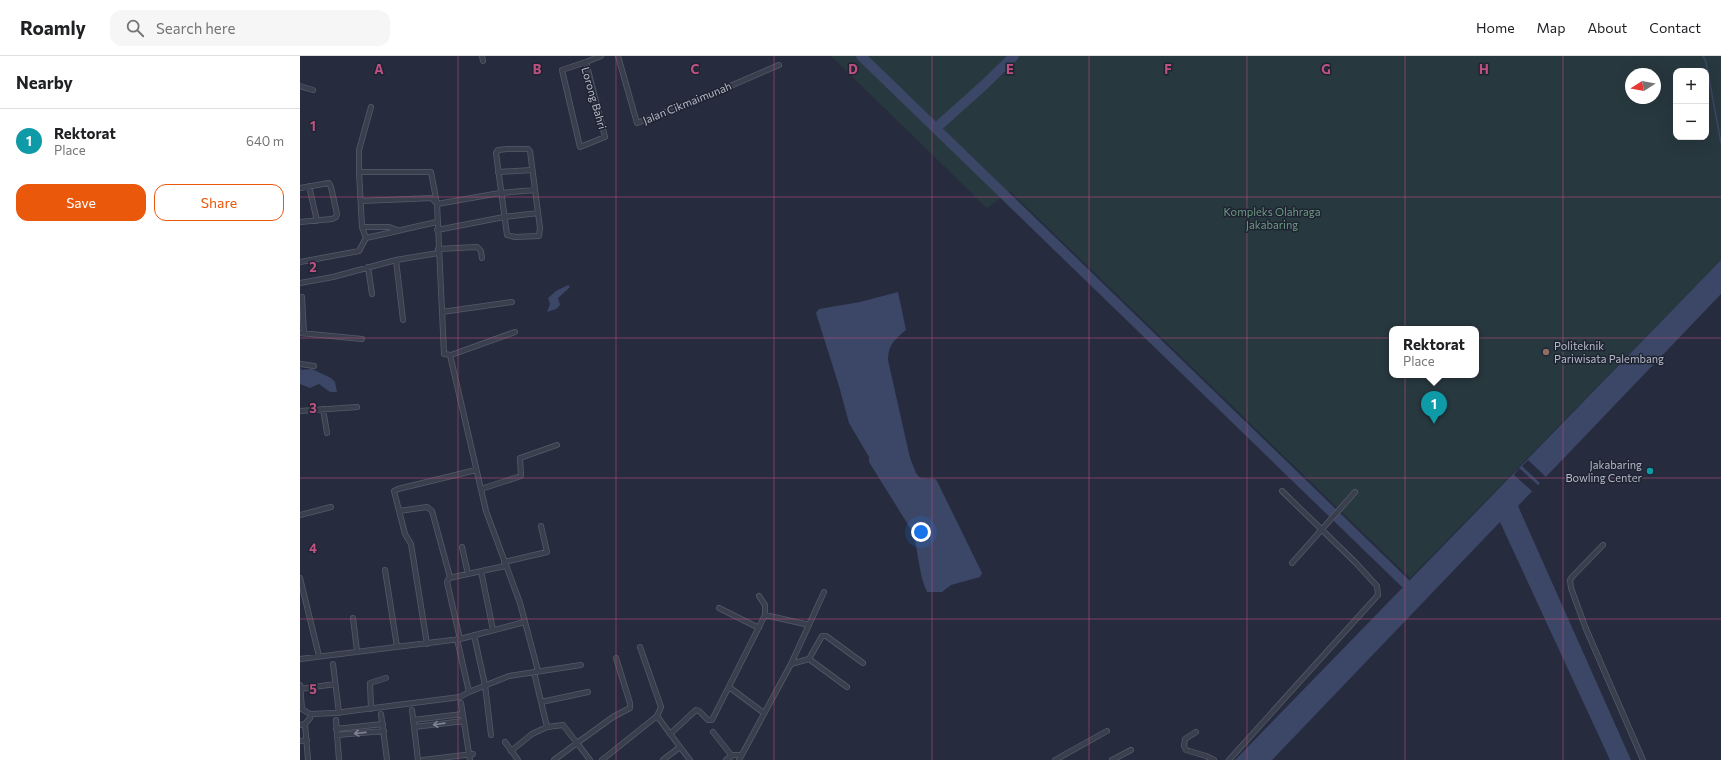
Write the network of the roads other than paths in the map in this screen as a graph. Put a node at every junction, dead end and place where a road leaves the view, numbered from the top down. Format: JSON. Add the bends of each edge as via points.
{"nodes":[{"id":1,"x":601,"y":56,"type":"edge"},
{"id":2,"x":618,"y":56,"type":"edge"},
{"id":3,"x":586,"y":62,"type":"junction"},
{"id":4,"x":779,"y":65,"type":"dead end"},
{"id":5,"x":300,"y":86,"type":"edge"},
{"id":6,"x":313,"y":90,"type":"dead end"},
{"id":7,"x":371,"y":108,"type":"dead end"},
{"id":8,"x":532,"y":170,"type":"junction"},
{"id":9,"x":359,"y":172,"type":"junction"},
{"id":10,"x":498,"y":172,"type":"junction"},
{"id":11,"x":309,"y":186,"type":"junction"},
{"id":12,"x":300,"y":188,"type":"edge"},
{"id":13,"x":535,"y":190,"type":"junction"},
{"id":14,"x":501,"y":193,"type":"junction"},
{"id":15,"x":361,"y":201,"type":"junction"},
{"id":16,"x":437,"y":204,"type":"junction"},
{"id":17,"x":538,"y":213,"type":"junction"},
{"id":18,"x":504,"y":217,"type":"junction"},
{"id":19,"x":317,"y":221,"type":"junction"},
{"id":20,"x":300,"y":222,"type":"edge"},
{"id":21,"x":437,"y":222,"type":"junction"},
{"id":22,"x":362,"y":227,"type":"junction"},
{"id":23,"x":397,"y":230,"type":"junction"},
{"id":24,"x":437,"y":230,"type":"junction"},
{"id":25,"x":366,"y":238,"type":"junction"},
{"id":26,"x":438,"y":251,"type":"junction"},
{"id":27,"x":482,"y":258,"type":"dead end"},
{"id":28,"x":396,"y":260,"type":"junction"},
{"id":29,"x":300,"y":262,"type":"edge"},
{"id":30,"x":368,"y":267,"type":"junction"},
{"id":31,"x":300,"y":283,"type":"edge"},
{"id":32,"x":372,"y":294,"type":"dead end"},
{"id":33,"x":302,"y":297,"type":"dead end"},
{"id":34,"x":512,"y":302,"type":"dead end"},
{"id":35,"x":442,"y":312,"type":"junction"},
{"id":36,"x":403,"y":320,"type":"dead end"},
{"id":37,"x":515,"y":332,"type":"dead end"},
{"id":38,"x":302,"y":333,"type":"edge"},
{"id":39,"x":362,"y":339,"type":"dead end"},
{"id":40,"x":450,"y":355,"type":"junction"},
{"id":41,"x":300,"y":364,"type":"edge"},
{"id":42,"x":314,"y":366,"type":"dead end"},
{"id":43,"x":357,"y":408,"type":"dead end"},
{"id":44,"x":323,"y":409,"type":"junction"},
{"id":45,"x":300,"y":411,"type":"edge"},
{"id":46,"x":328,"y":433,"type":"dead end"},
{"id":47,"x":557,"y":445,"type":"dead end"},
{"id":48,"x":476,"y":470,"type":"junction"},
{"id":49,"x":481,"y":489,"type":"junction"},
{"id":50,"x":1282,"y":491,"type":"dead end"},
{"id":51,"x":1355,"y":492,"type":"dead end"},
{"id":52,"x":331,"y":507,"type":"dead end"},
{"id":53,"x":399,"y":512,"type":"junction"},
{"id":54,"x":300,"y":515,"type":"edge"},
{"id":55,"x":542,"y":526,"type":"dead end"},
{"id":56,"x":1322,"y":529,"type":"junction"},
{"id":57,"x":1603,"y":545,"type":"dead end"},
{"id":58,"x":462,"y":547,"type":"dead end"},
{"id":59,"x":1292,"y":563,"type":"dead end"},
{"id":60,"x":505,"y":564,"type":"junction"},
{"id":61,"x":386,"y":570,"type":"dead end"},
{"id":62,"x":481,"y":571,"type":"junction"},
{"id":63,"x":468,"y":574,"type":"junction"},
{"id":64,"x":450,"y":577,"type":"junction"},
{"id":65,"x":300,"y":578,"type":"edge"},
{"id":66,"x":824,"y":592,"type":"dead end"},
{"id":67,"x":759,"y":596,"type":"dead end"},
{"id":68,"x":719,"y":608,"type":"dead end"},
{"id":69,"x":765,"y":615,"type":"junction"},
{"id":70,"x":353,"y":618,"type":"dead end"},
{"id":71,"x":525,"y":622,"type":"junction"},
{"id":72,"x":809,"y":625,"type":"junction"},
{"id":73,"x":759,"y":628,"type":"junction"},
{"id":74,"x":493,"y":630,"type":"junction"},
{"id":75,"x":474,"y":635,"type":"junction"},
{"id":76,"x":458,"y":639,"type":"junction"},
{"id":77,"x":427,"y":644,"type":"junction"},
{"id":78,"x":640,"y":647,"type":"dead end"},
{"id":79,"x":397,"y":648,"type":"junction"},
{"id":80,"x":357,"y":652,"type":"junction"},
{"id":81,"x":319,"y":656,"type":"junction"},
{"id":82,"x":616,"y":658,"type":"dead end"},
{"id":83,"x":300,"y":659,"type":"edge"},
{"id":84,"x":810,"y":659,"type":"junction"},
{"id":85,"x":863,"y":663,"type":"dead end"},
{"id":86,"x":333,"y":664,"type":"dead end"},
{"id":87,"x":791,"y":664,"type":"junction"},
{"id":88,"x":581,"y":665,"type":"dead end"},
{"id":89,"x":536,"y":671,"type":"junction"},
{"id":90,"x":386,"y":678,"type":"dead end"},
{"id":91,"x":335,"y":684,"type":"junction"},
{"id":92,"x":485,"y":685,"type":"junction"},
{"id":93,"x":300,"y":686,"type":"edge"},
{"id":94,"x":729,"y":687,"type":"junction"},
{"id":95,"x":847,"y":687,"type":"dead end"},
{"id":96,"x":300,"y":689,"type":"edge"},
{"id":97,"x":469,"y":692,"type":"junction"},
{"id":98,"x":588,"y":692,"type":"dead end"},
{"id":99,"x":541,"y":702,"type":"junction"},
{"id":100,"x":461,"y":703,"type":"dead end"},
{"id":101,"x":301,"y":709,"type":"edge"},
{"id":102,"x":371,"y":709,"type":"junction"},
{"id":103,"x":412,"y":710,"type":"dead end"},
{"id":104,"x":339,"y":713,"type":"junction"},
{"id":105,"x":764,"y":713,"type":"junction"},
{"id":106,"x":382,"y":714,"type":"dead end"},
{"id":107,"x":463,"y":714,"type":"junction"},
{"id":108,"x":657,"y":716,"type":"junction"},
{"id":109,"x":310,"y":718,"type":"dead end"},
{"id":110,"x":336,"y":720,"type":"dead end"},
{"id":111,"x":413,"y":720,"type":"junction"},
{"id":112,"x":464,"y":720,"type":"junction"},
{"id":113,"x":383,"y":724,"type":"junction"},
{"id":114,"x":303,"y":725,"type":"edge"},
{"id":115,"x":414,"y":727,"type":"junction"},
{"id":116,"x":548,"y":727,"type":"junction"},
{"id":117,"x":336,"y":729,"type":"junction"},
{"id":118,"x":384,"y":730,"type":"junction"},
{"id":119,"x":1107,"y":731,"type":"dead end"},
{"id":120,"x":713,"y":732,"type":"dead end"},
{"id":121,"x":1196,"y":732,"type":"dead end"},
{"id":122,"x":670,"y":734,"type":"junction"},
{"id":123,"x":337,"y":735,"type":"junction"},
{"id":124,"x":491,"y":735,"type":"dead end"},
{"id":125,"x":307,"y":740,"type":"junction"},
{"id":126,"x":300,"y":741,"type":"edge"},
{"id":127,"x":504,"y":742,"type":"dead end"},
{"id":128,"x":577,"y":743,"type":"junction"},
{"id":129,"x":680,"y":747,"type":"junction"},
{"id":130,"x":1131,"y":750,"type":"dead end"},
{"id":131,"x":511,"y":751,"type":"junction"},
{"id":132,"x":470,"y":756,"type":"edge"},
{"id":133,"x":732,"y":756,"type":"junction"},
{"id":134,"x":740,"y":758,"type":"edge"},
{"id":135,"x":308,"y":760,"type":"edge"},
{"id":136,"x":339,"y":760,"type":"edge"},
{"id":137,"x":387,"y":760,"type":"edge"},
{"id":138,"x":418,"y":760,"type":"edge"},
{"id":139,"x":423,"y":760,"type":"edge"},
{"id":140,"x":518,"y":760,"type":"edge"},
{"id":141,"x":554,"y":760,"type":"edge"},
{"id":142,"x":590,"y":760,"type":"edge"},
{"id":143,"x":602,"y":760,"type":"edge"},
{"id":144,"x":663,"y":760,"type":"edge"},
{"id":145,"x":690,"y":760,"type":"edge"},
{"id":146,"x":726,"y":760,"type":"edge"},
{"id":147,"x":1055,"y":760,"type":"edge"},
{"id":148,"x":1112,"y":760,"type":"edge"},
{"id":149,"x":1214,"y":760,"type":"edge"},
{"id":150,"x":1229,"y":760,"type":"edge"},
{"id":151,"x":1643,"y":760,"type":"edge"}],
"edges":[{"from":1,"to":3,"type":"street"},
{"from":2,"to":4,"type":"street","name":"Jalan Cikmaimunah","via":[[636,123]]},
{"from":3,"to":3,"type":"street","name":"Lorong Bahri","via":[[605,137],[580,147],[562,70]]},
{"from":5,"to":6,"type":"street"},
{"from":7,"to":9,"type":"street","via":[[359,150]]},
{"from":8,"to":10,"type":"street"},
{"from":8,"to":10,"type":"street","via":[[530,150],[507,149],[496,153]]},
{"from":8,"to":13,"type":"street"},
{"from":9,"to":15,"type":"street"},
{"from":9,"to":16,"type":"street","via":[[431,172]]},
{"from":10,"to":14,"type":"street"},
{"from":11,"to":12,"type":"street"},
{"from":11,"to":19,"type":"street"},
{"from":11,"to":19,"type":"street","via":[[329,183],[334,199],[336,218]]},
{"from":13,"to":14,"type":"street"},
{"from":13,"to":17,"type":"street"},
{"from":14,"to":16,"type":"street"},
{"from":14,"to":18,"type":"street"},
{"from":15,"to":16,"type":"street","via":[[432,198]]},
{"from":15,"to":22,"type":"street"},
{"from":16,"to":21,"type":"street"},
{"from":17,"to":18,"type":"street"},
{"from":17,"to":18,"type":"street","via":[[538,236],[510,237]]},
{"from":18,"to":24,"type":"street"},
{"from":19,"to":20,"type":"street"},
{"from":21,"to":23,"type":"street"},
{"from":21,"to":24,"type":"street"},
{"from":22,"to":23,"type":"street","via":[[389,227]]},
{"from":22,"to":25,"type":"street"},
{"from":23,"to":25,"type":"street"},
{"from":24,"to":26,"type":"street"},
{"from":25,"to":29,"type":"street","via":[[359,251]]},
{"from":26,"to":27,"type":"street","via":[[477,247]]},
{"from":26,"to":28,"type":"street"},
{"from":26,"to":35,"type":"street"},
{"from":28,"to":30,"type":"street"},
{"from":28,"to":36,"type":"street"},
{"from":30,"to":31,"type":"street"},
{"from":30,"to":32,"type":"street"},
{"from":33,"to":38,"type":"street"},
{"from":34,"to":35,"type":"street"},
{"from":35,"to":40,"type":"street","via":[[443,353]]},
{"from":37,"to":40,"type":"street"},
{"from":38,"to":39,"type":"street"},
{"from":40,"to":48,"type":"street"},
{"from":41,"to":42,"type":"street"},
{"from":43,"to":44,"type":"street"},
{"from":44,"to":45,"type":"street"},
{"from":44,"to":46,"type":"street"},
{"from":47,"to":49,"type":"street","via":[[520,458],[521,476]]},
{"from":48,"to":49,"type":"street"},
{"from":48,"to":53,"type":"street","via":[[396,490],[394,494]]},
{"from":49,"to":60,"type":"street","via":[[493,534]]},
{"from":50,"to":56,"type":"street"},
{"from":51,"to":56,"type":"street"},
{"from":52,"to":54,"type":"street"},
{"from":53,"to":64,"type":"street","via":[[427,507],[432,511]]},
{"from":53,"to":77,"type":"street","via":[[410,544]]},
{"from":55,"to":60,"type":"street","via":[[547,552]]},
{"from":56,"to":59,"type":"street"},
{"from":56,"to":150,"type":"street","via":[[1377,586],[1378,595]]},
{"from":57,"to":151,"type":"street","via":[[1572,577],[1571,588]]},
{"from":58,"to":63,"type":"street"},
{"from":60,"to":62,"type":"street"},
{"from":60,"to":71,"type":"street"},
{"from":61,"to":79,"type":"street"},
{"from":62,"to":63,"type":"street"},
{"from":62,"to":74,"type":"street"},
{"from":63,"to":64,"type":"street"},
{"from":64,"to":76,"type":"street","via":[[448,583]]},
{"from":65,"to":81,"type":"street"},
{"from":66,"to":72,"type":"street"},
{"from":67,"to":69,"type":"street","via":[[765,605]]},
{"from":68,"to":73,"type":"street"},
{"from":69,"to":72,"type":"street"},
{"from":69,"to":73,"type":"street"},
{"from":70,"to":80,"type":"street"},
{"from":71,"to":74,"type":"street"},
{"from":71,"to":89,"type":"street"},
{"from":72,"to":87,"type":"street"},
{"from":73,"to":94,"type":"street"},
{"from":74,"to":75,"type":"street"},
{"from":75,"to":76,"type":"street"},
{"from":75,"to":92,"type":"street"},
{"from":76,"to":77,"type":"street"},
{"from":76,"to":97,"type":"street"},
{"from":77,"to":79,"type":"street"},
{"from":78,"to":108,"type":"street","via":[[661,707]]},
{"from":79,"to":80,"type":"street"},
{"from":80,"to":81,"type":"street"},
{"from":81,"to":83,"type":"street"},
{"from":82,"to":128,"type":"street","via":[[630,708],[608,720]]},
{"from":84,"to":85,"type":"street","via":[[824,635]]},
{"from":84,"to":87,"type":"street"},
{"from":84,"to":95,"type":"street"},
{"from":86,"to":91,"type":"street"},
{"from":87,"to":105,"type":"street"},
{"from":88,"to":89,"type":"street"},
{"from":89,"to":92,"type":"street","via":[[509,676]]},
{"from":89,"to":99,"type":"street"},
{"from":90,"to":102,"type":"street","via":[[370,683]]},
{"from":91,"to":96,"type":"street"},
{"from":91,"to":104,"type":"street"},
{"from":92,"to":97,"type":"street"},
{"from":92,"to":124,"type":"street"},
{"from":93,"to":96,"type":"street"},
{"from":94,"to":105,"type":"street"},
{"from":94,"to":122,"type":"street","via":[[712,720],[708,720],[696,710]]},
{"from":96,"to":101,"type":"street"},
{"from":97,"to":102,"type":"street","via":[[460,697]]},
{"from":98,"to":99,"type":"street"},
{"from":99,"to":116,"type":"street"},
{"from":100,"to":107,"type":"street"},
{"from":101,"to":104,"type":"street","via":[[310,714]]},
{"from":102,"to":104,"type":"street"},
{"from":103,"to":111,"type":"street"},
{"from":105,"to":134,"type":"street"},
{"from":106,"to":113,"type":"street"},
{"from":107,"to":111,"type":"street"},
{"from":107,"to":112,"type":"street"},
{"from":108,"to":122,"type":"street"},
{"from":108,"to":143,"type":"street"},
{"from":109,"to":114,"type":"street"},
{"from":110,"to":117,"type":"street"},
{"from":111,"to":115,"type":"street"},
{"from":112,"to":115,"type":"street","one_way":true},
{"from":112,"to":132,"type":"street"},
{"from":113,"to":117,"type":"street"},
{"from":113,"to":118,"type":"street"},
{"from":114,"to":125,"type":"street"},
{"from":115,"to":138,"type":"street"},
{"from":116,"to":128,"type":"street","via":[[563,725]]},
{"from":116,"to":131,"type":"street","via":[[532,734]]},
{"from":117,"to":123,"type":"street"},
{"from":118,"to":123,"type":"street","one_way":true},
{"from":118,"to":137,"type":"street"},
{"from":119,"to":147,"type":"street"},
{"from":120,"to":133,"type":"street"},
{"from":121,"to":149,"type":"street","via":[[1185,739],[1186,750]]},
{"from":122,"to":129,"type":"street"},
{"from":123,"to":136,"type":"street"},
{"from":125,"to":126,"type":"street"},
{"from":125,"to":135,"type":"street"},
{"from":127,"to":131,"type":"street"},
{"from":128,"to":141,"type":"street"},
{"from":128,"to":142,"type":"street"},
{"from":129,"to":144,"type":"street"},
{"from":129,"to":145,"type":"street"},
{"from":130,"to":148,"type":"street"},
{"from":131,"to":140,"type":"street"},
{"from":132,"to":139,"type":"street"},
{"from":133,"to":134,"type":"street"},
{"from":133,"to":146,"type":"street"}]}
